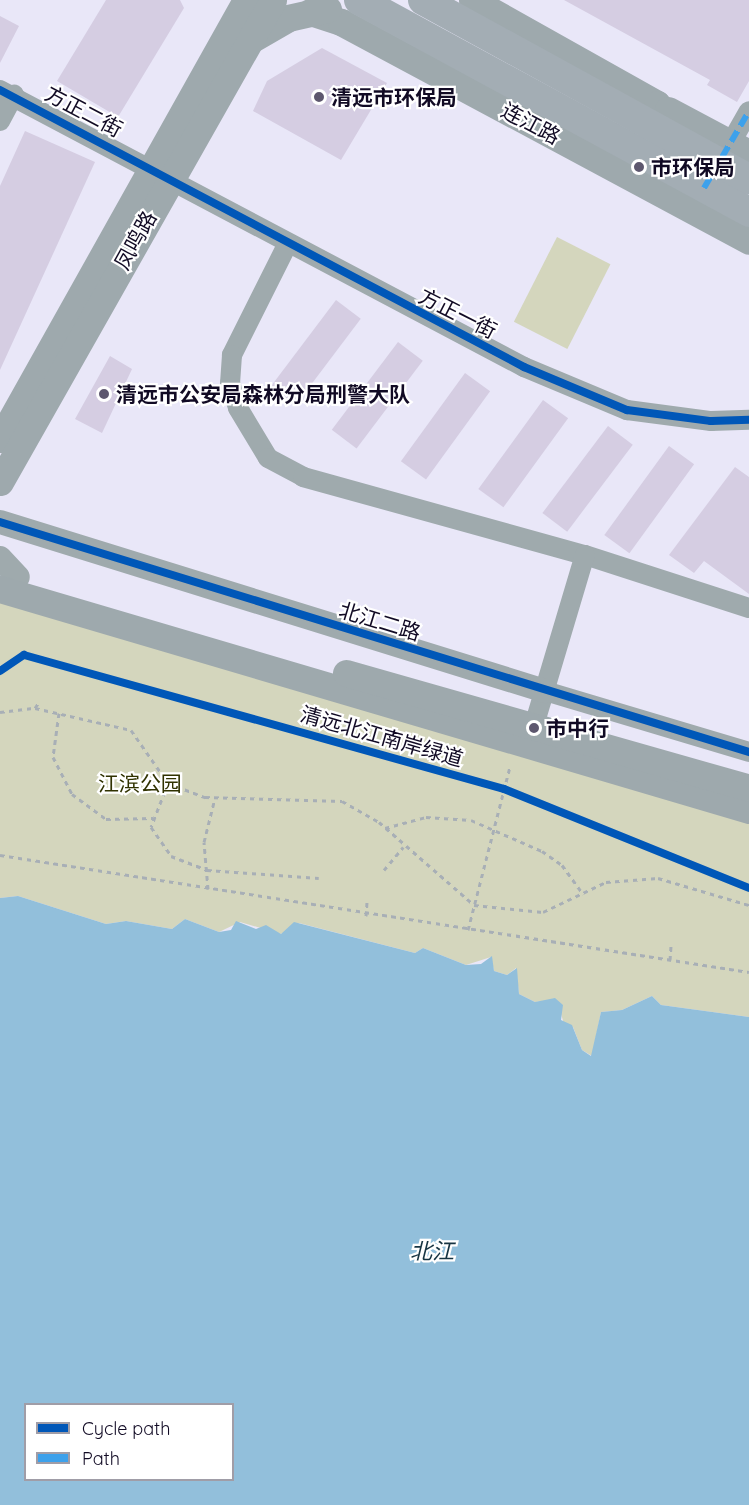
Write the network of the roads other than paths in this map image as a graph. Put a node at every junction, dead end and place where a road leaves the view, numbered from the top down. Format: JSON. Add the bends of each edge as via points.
{"nodes":[{"id":1,"x":226,"y":0,"type":"edge"},
{"id":2,"x":246,"y":0,"type":"edge"},
{"id":3,"x":273,"y":0,"type":"edge"},
{"id":4,"x":423,"y":0,"type":"edge"},
{"id":5,"x":472,"y":0,"type":"edge"},
{"id":6,"x":368,"y":5,"type":"edge"},
{"id":7,"x":310,"y":12,"type":"junction"},
{"id":8,"x":238,"y":37,"type":"junction"},
{"id":9,"x":7,"y":92,"type":"edge"},
{"id":10,"x":657,"y":104,"type":"junction"},
{"id":11,"x":749,"y":111,"type":"edge"},
{"id":12,"x":0,"y":121,"type":"edge"},
{"id":13,"x":692,"y":147,"type":"junction"},
{"id":14,"x":733,"y":153,"type":"edge"},
{"id":15,"x":161,"y":171,"type":"junction"},
{"id":16,"x":749,"y":179,"type":"edge"},
{"id":17,"x":704,"y":188,"type":"junction"},
{"id":18,"x":749,"y":212,"type":"edge"},
{"id":19,"x":749,"y":241,"type":"edge"},
{"id":20,"x":287,"y":245,"type":"junction"},
{"id":21,"x":749,"y":420,"type":"edge"},
{"id":22,"x":0,"y":439,"type":"edge"},
{"id":23,"x":0,"y":482,"type":"edge"},
{"id":24,"x":0,"y":522,"type":"edge"},
{"id":25,"x":585,"y":555,"type":"junction"},
{"id":26,"x":4,"y":574,"type":"edge"},
{"id":27,"x":749,"y":608,"type":"edge"},
{"id":28,"x":544,"y":691,"type":"junction"},
{"id":29,"x":524,"y":748,"type":"junction"},
{"id":30,"x":749,"y":752,"type":"edge"},
{"id":31,"x":749,"y":788,"type":"edge"},
{"id":32,"x":749,"y":810,"type":"edge"}],
"edges":[{"from":1,"to":8,"type":"main road"},
{"from":2,"to":8,"type":"main road","name":"凤鸣路"},
{"from":3,"to":8,"type":"main road","name":"凤鸣路"},
{"from":4,"to":13,"type":"main road"},
{"from":5,"to":10,"type":"main road"},
{"from":6,"to":7,"type":"main road"},
{"from":6,"to":17,"type":"main road","name":"连江路"},
{"from":7,"to":8,"type":"main road"},
{"from":7,"to":19,"type":"main road","name":"连江路","via":[[341,22]]},
{"from":8,"to":15,"type":"main road","name":"凤鸣路"},
{"from":9,"to":12,"type":"street"},
{"from":9,"to":15,"type":"street","name":"方正二街"},
{"from":10,"to":13,"type":"main road"},
{"from":10,"to":14,"type":"main road"},
{"from":11,"to":14,"type":"street"},
{"from":13,"to":14,"type":"main road"},
{"from":14,"to":16,"type":"main road"},
{"from":14,"to":17,"type":"street"},
{"from":15,"to":20,"type":"street","name":"方正一街"},
{"from":15,"to":22,"type":"main road","name":"凤鸣路"},
{"from":15,"to":23,"type":"main road","name":"凤鸣路"},
{"from":17,"to":18,"type":"main road","name":"连江路"},
{"from":20,"to":21,"type":"street","name":"方正一街","via":[[524,367],[627,410],[711,422]]},
{"from":20,"to":25,"type":"street","via":[[232,355],[230,383],[238,408],[268,458],[303,477]]},
{"from":24,"to":28,"type":"street","name":"北江二路"},
{"from":25,"to":27,"type":"street"},
{"from":25,"to":28,"type":"street"},
{"from":26,"to":29,"type":"main road"},
{"from":28,"to":29,"type":"street"},
{"from":28,"to":30,"type":"street","name":"北江二路"},
{"from":29,"to":31,"type":"main road"},
{"from":29,"to":32,"type":"main road"}]}
